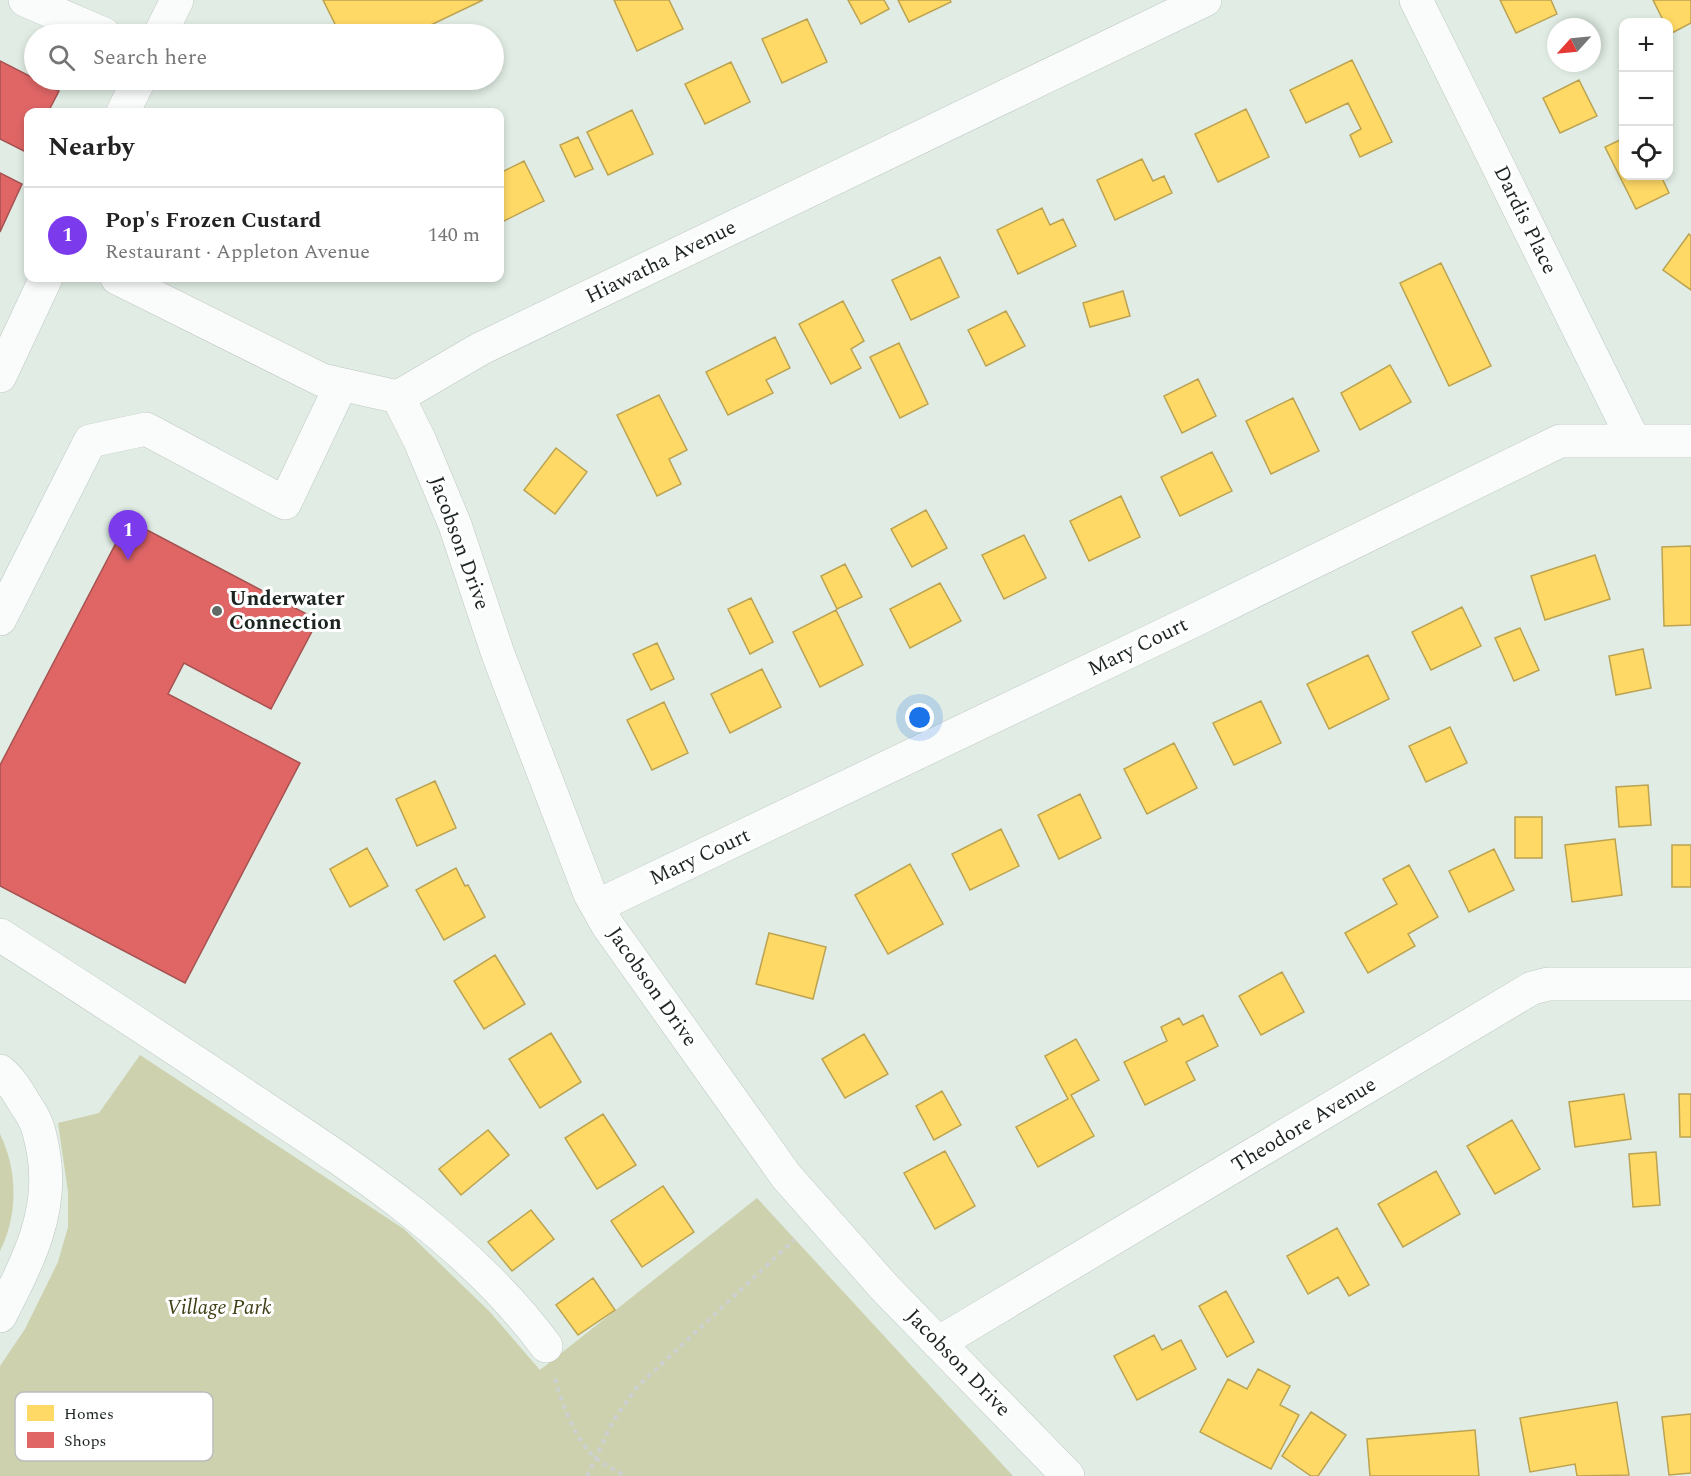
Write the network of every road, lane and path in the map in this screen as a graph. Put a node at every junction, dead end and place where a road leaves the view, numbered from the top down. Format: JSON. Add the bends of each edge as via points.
{"nodes":[{"id":1,"x":25,"y":0,"type":"edge"},
{"id":2,"x":177,"y":0,"type":"edge"},
{"id":3,"x":1205,"y":0,"type":"edge"},
{"id":4,"x":1416,"y":0,"type":"edge"},
{"id":5,"x":81,"y":24,"type":"edge"},
{"id":6,"x":165,"y":24,"type":"edge"},
{"id":7,"x":134,"y":90,"type":"edge"},
{"id":8,"x":125,"y":108,"type":"edge"},
{"id":9,"x":44,"y":282,"type":"edge"},
{"id":10,"x":125,"y":282,"type":"edge"},
{"id":11,"x":0,"y":376,"type":"edge"},
{"id":12,"x":341,"y":385,"type":"junction"},
{"id":13,"x":398,"y":397,"type":"junction"},
{"id":14,"x":1634,"y":441,"type":"junction"},
{"id":15,"x":1691,"y":441,"type":"edge"},
{"id":16,"x":0,"y":619,"type":"edge"},
{"id":17,"x":597,"y":906,"type":"junction"},
{"id":18,"x":0,"y":935,"type":"edge"},
{"id":19,"x":1691,"y":984,"type":"edge"},
{"id":20,"x":0,"y":1071,"type":"edge"},
{"id":21,"x":820,"y":1215,"type":"junction"},
{"id":22,"x":0,"y":1316,"type":"edge"},
{"id":23,"x":938,"y":1343,"type":"junction"},
{"id":24,"x":546,"y":1346,"type":"joint"},
{"id":25,"x":595,"y":1458,"type":"junction"},
{"id":26,"x":587,"y":1476,"type":"edge"},
{"id":27,"x":626,"y":1476,"type":"edge"},
{"id":28,"x":1068,"y":1476,"type":"edge"}],
"edges":[{"from":1,"to":5,"type":"street"},
{"from":2,"to":6,"type":"street"},
{"from":3,"to":13,"type":"street","name":"Hiawatha Avenue","via":[[480,349]]},
{"from":4,"to":14,"type":"street","name":"Dardis Place"},
{"from":7,"to":8,"type":"street"},
{"from":9,"to":11,"type":"street"},
{"from":10,"to":12,"type":"street","via":[[322,380]]},
{"from":12,"to":13,"type":"street"},
{"from":12,"to":16,"type":"street","via":[[285,502],[146,429],[90,441]]},
{"from":13,"to":17,"type":"street","name":"Jacobson Drive","via":[[455,525],[502,665]]},
{"from":14,"to":15,"type":"street","name":"Mary Court"},
{"from":14,"to":17,"type":"street","name":"Mary Court","via":[[1560,441]]},
{"from":17,"to":21,"type":"street","name":"Jacobson Drive","via":[[786,1176]]},
{"from":18,"to":24,"type":"street","via":[[315,1142],[412,1211],[498,1289]]},
{"from":19,"to":23,"type":"street","name":"Theodore Avenue","via":[[1548,984],[1532,988]]},
{"from":20,"to":22,"type":"street","via":[[9,1078],[37,1122],[47,1168],[41,1225]]},
{"from":21,"to":23,"type":"street","name":"Jacobson Drive"},
{"from":21,"to":25,"type":"path","via":[[638,1386],[613,1421]]},
{"from":23,"to":28,"type":"street","name":"Jacobson Drive"},
{"from":24,"to":25,"type":"path","via":[[560,1398],[581,1440]]},
{"from":25,"to":26,"type":"path"},
{"from":25,"to":27,"type":"path"}]}
